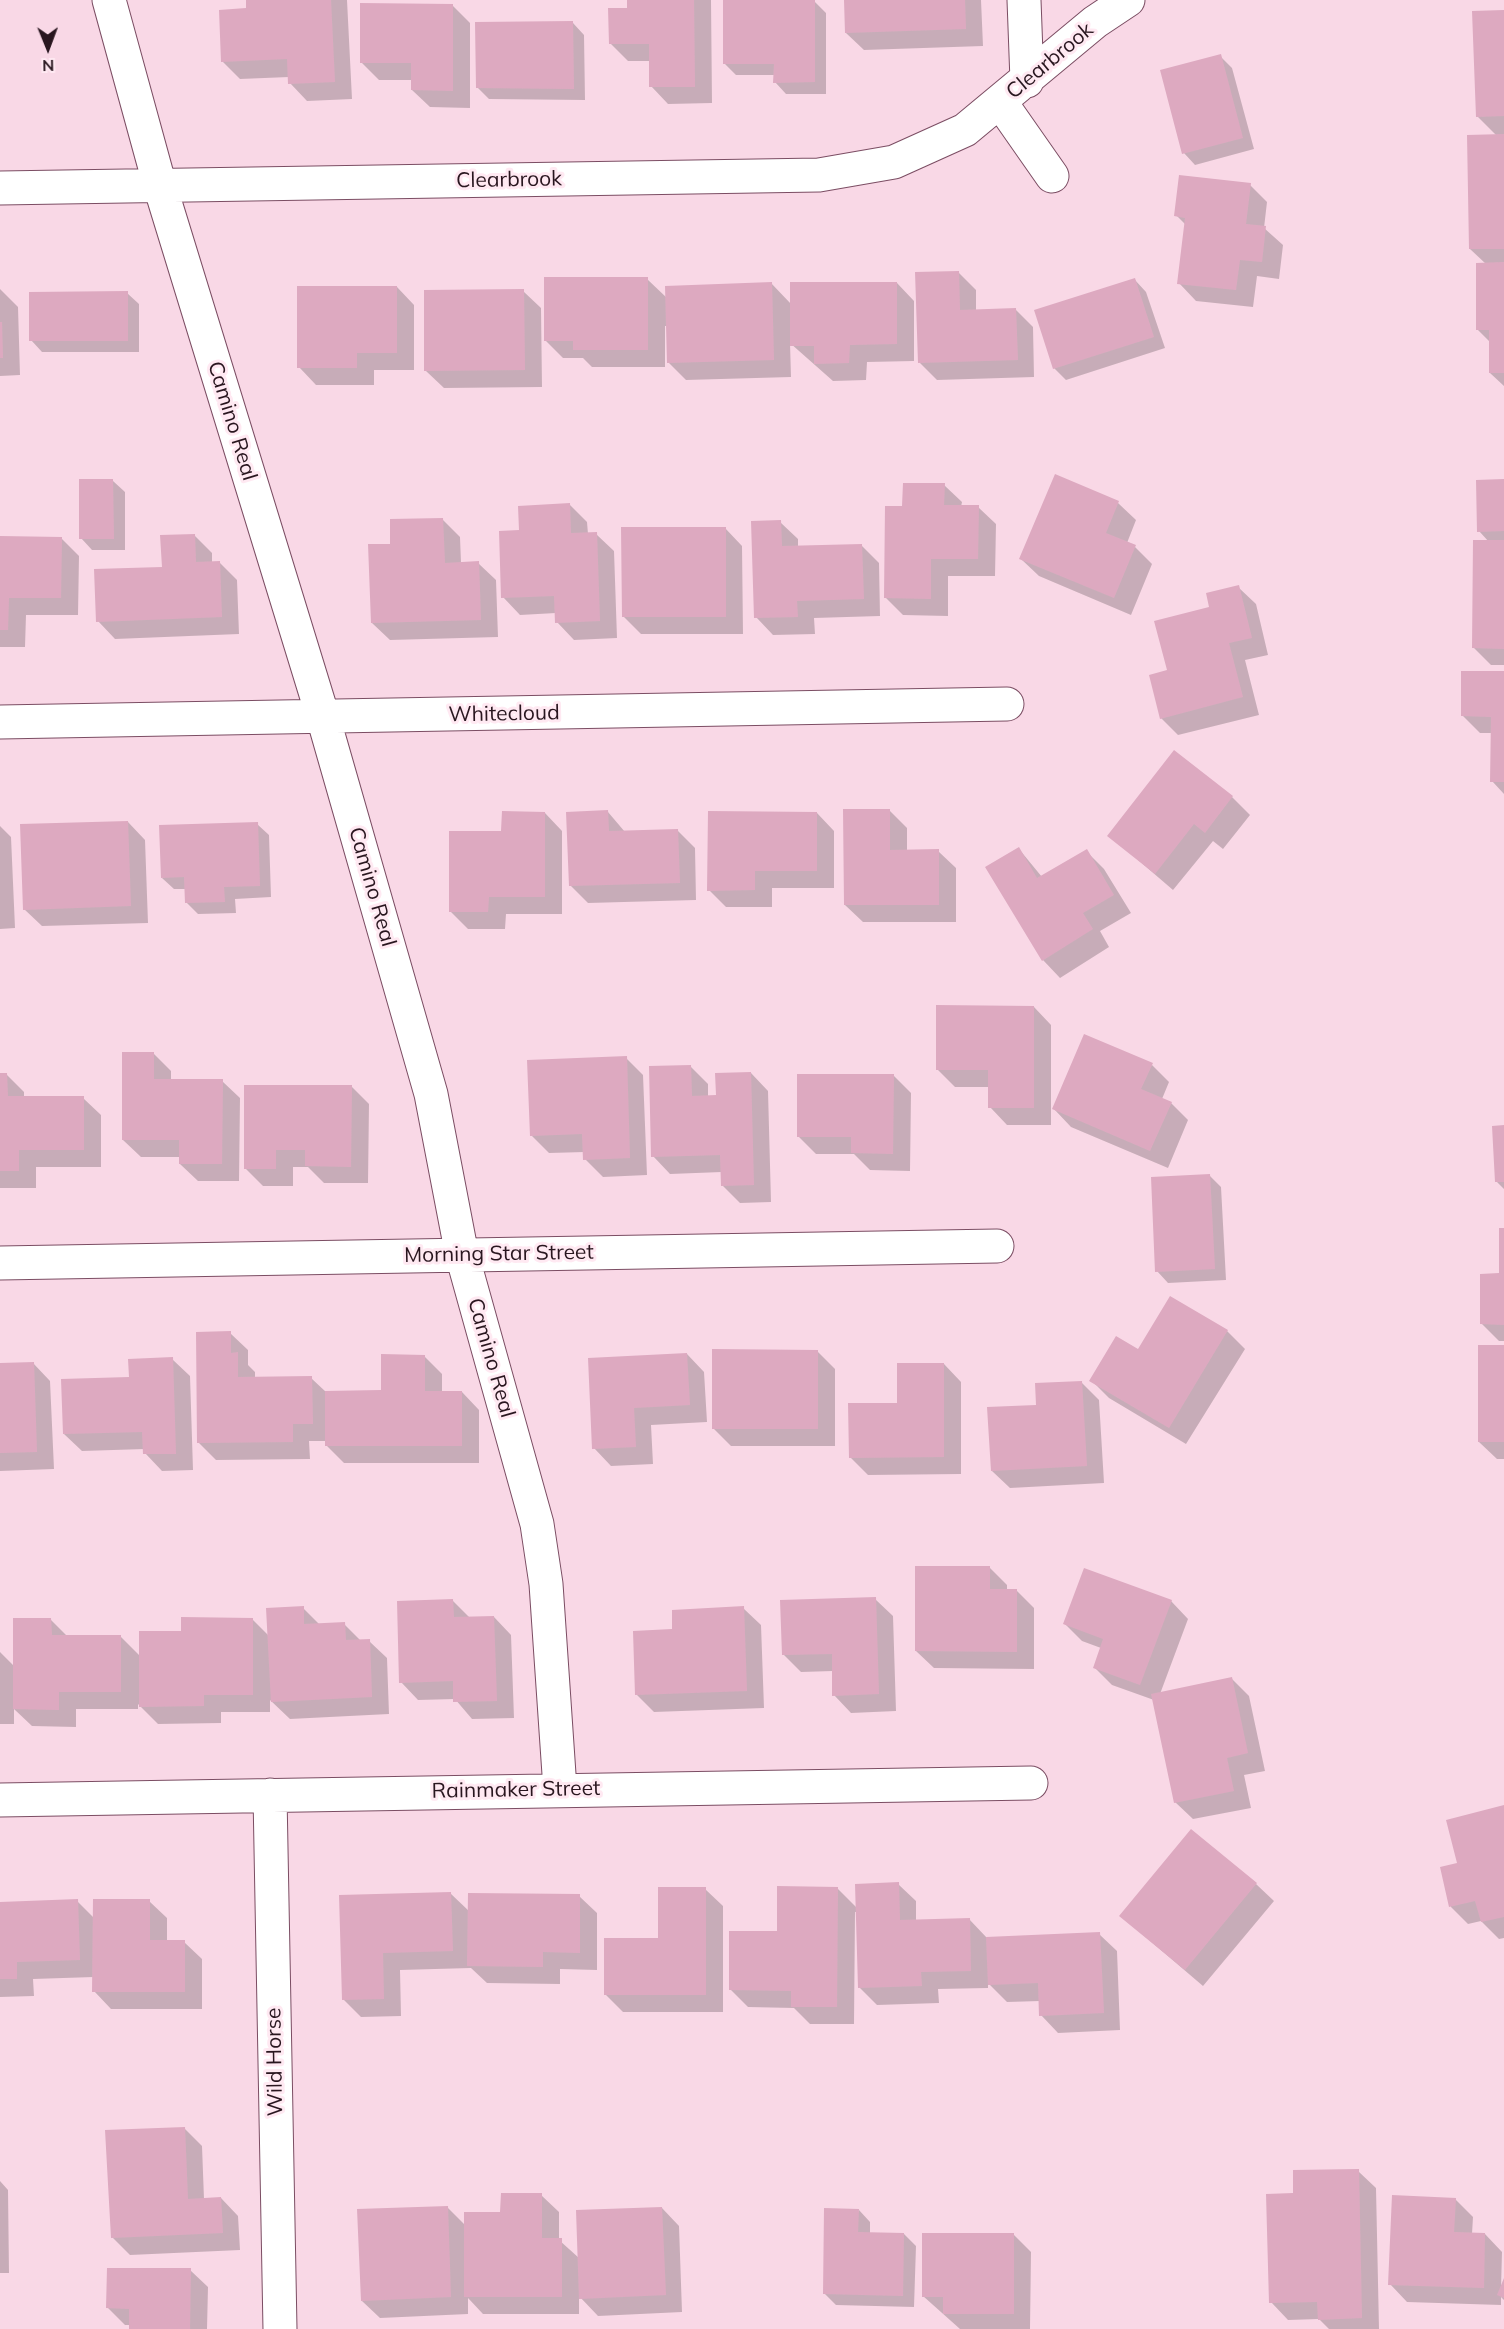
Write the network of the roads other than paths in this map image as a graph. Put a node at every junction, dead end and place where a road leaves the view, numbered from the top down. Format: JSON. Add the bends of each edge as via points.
{"nodes":[{"id":1,"x":110,"y":0,"type":"edge"},
{"id":2,"x":1024,"y":0,"type":"edge"},
{"id":3,"x":1128,"y":0,"type":"edge"},
{"id":4,"x":1027,"y":81,"type":"junction"},
{"id":5,"x":1001,"y":103,"type":"junction"},
{"id":6,"x":1052,"y":176,"type":"dead end"},
{"id":7,"x":160,"y":186,"type":"junction"},
{"id":8,"x":0,"y":188,"type":"edge"},
{"id":9,"x":1007,"y":704,"type":"dead end"},
{"id":10,"x":323,"y":717,"type":"junction"},
{"id":11,"x":0,"y":722,"type":"edge"},
{"id":12,"x":997,"y":1246,"type":"dead end"},
{"id":13,"x":462,"y":1255,"type":"junction"},
{"id":14,"x":0,"y":1263,"type":"edge"},
{"id":15,"x":1031,"y":1783,"type":"dead end"},
{"id":16,"x":560,"y":1789,"type":"junction"},
{"id":17,"x":270,"y":1795,"type":"junction"},
{"id":18,"x":0,"y":1800,"type":"edge"},
{"id":19,"x":280,"y":2329,"type":"edge"}],
"edges":[{"from":1,"to":7,"type":"street","name":"Camino Real"},
{"from":2,"to":4,"type":"street"},
{"from":3,"to":4,"type":"street","name":"Clearbrook","via":[[1095,22]]},
{"from":4,"to":5,"type":"street","name":"Clearbrook"},
{"from":5,"to":6,"type":"street","name":"Clearbrook"},
{"from":5,"to":7,"type":"street","name":"Clearbrook","via":[[965,130],[903,158],[819,175]]},
{"from":7,"to":8,"type":"street","name":"Clearbrook"},
{"from":7,"to":10,"type":"street","name":"Camino Real"},
{"from":9,"to":10,"type":"street","name":"Whitecloud"},
{"from":10,"to":11,"type":"street","name":"Whitecloud"},
{"from":10,"to":13,"type":"street","name":"Camino Real","via":[[431,1094]]},
{"from":12,"to":13,"type":"street","name":"Morning Star Street"},
{"from":13,"to":14,"type":"street","name":"Morning Star Street"},
{"from":13,"to":16,"type":"street","name":"Camino Real","via":[[537,1524],[546,1584]]},
{"from":15,"to":16,"type":"street","name":"Rainmaker Street"},
{"from":16,"to":17,"type":"street","name":"Rainmaker Street"},
{"from":17,"to":18,"type":"street","name":"Rainmaker Street"},
{"from":17,"to":19,"type":"street","name":"Wild Horse"}]}
